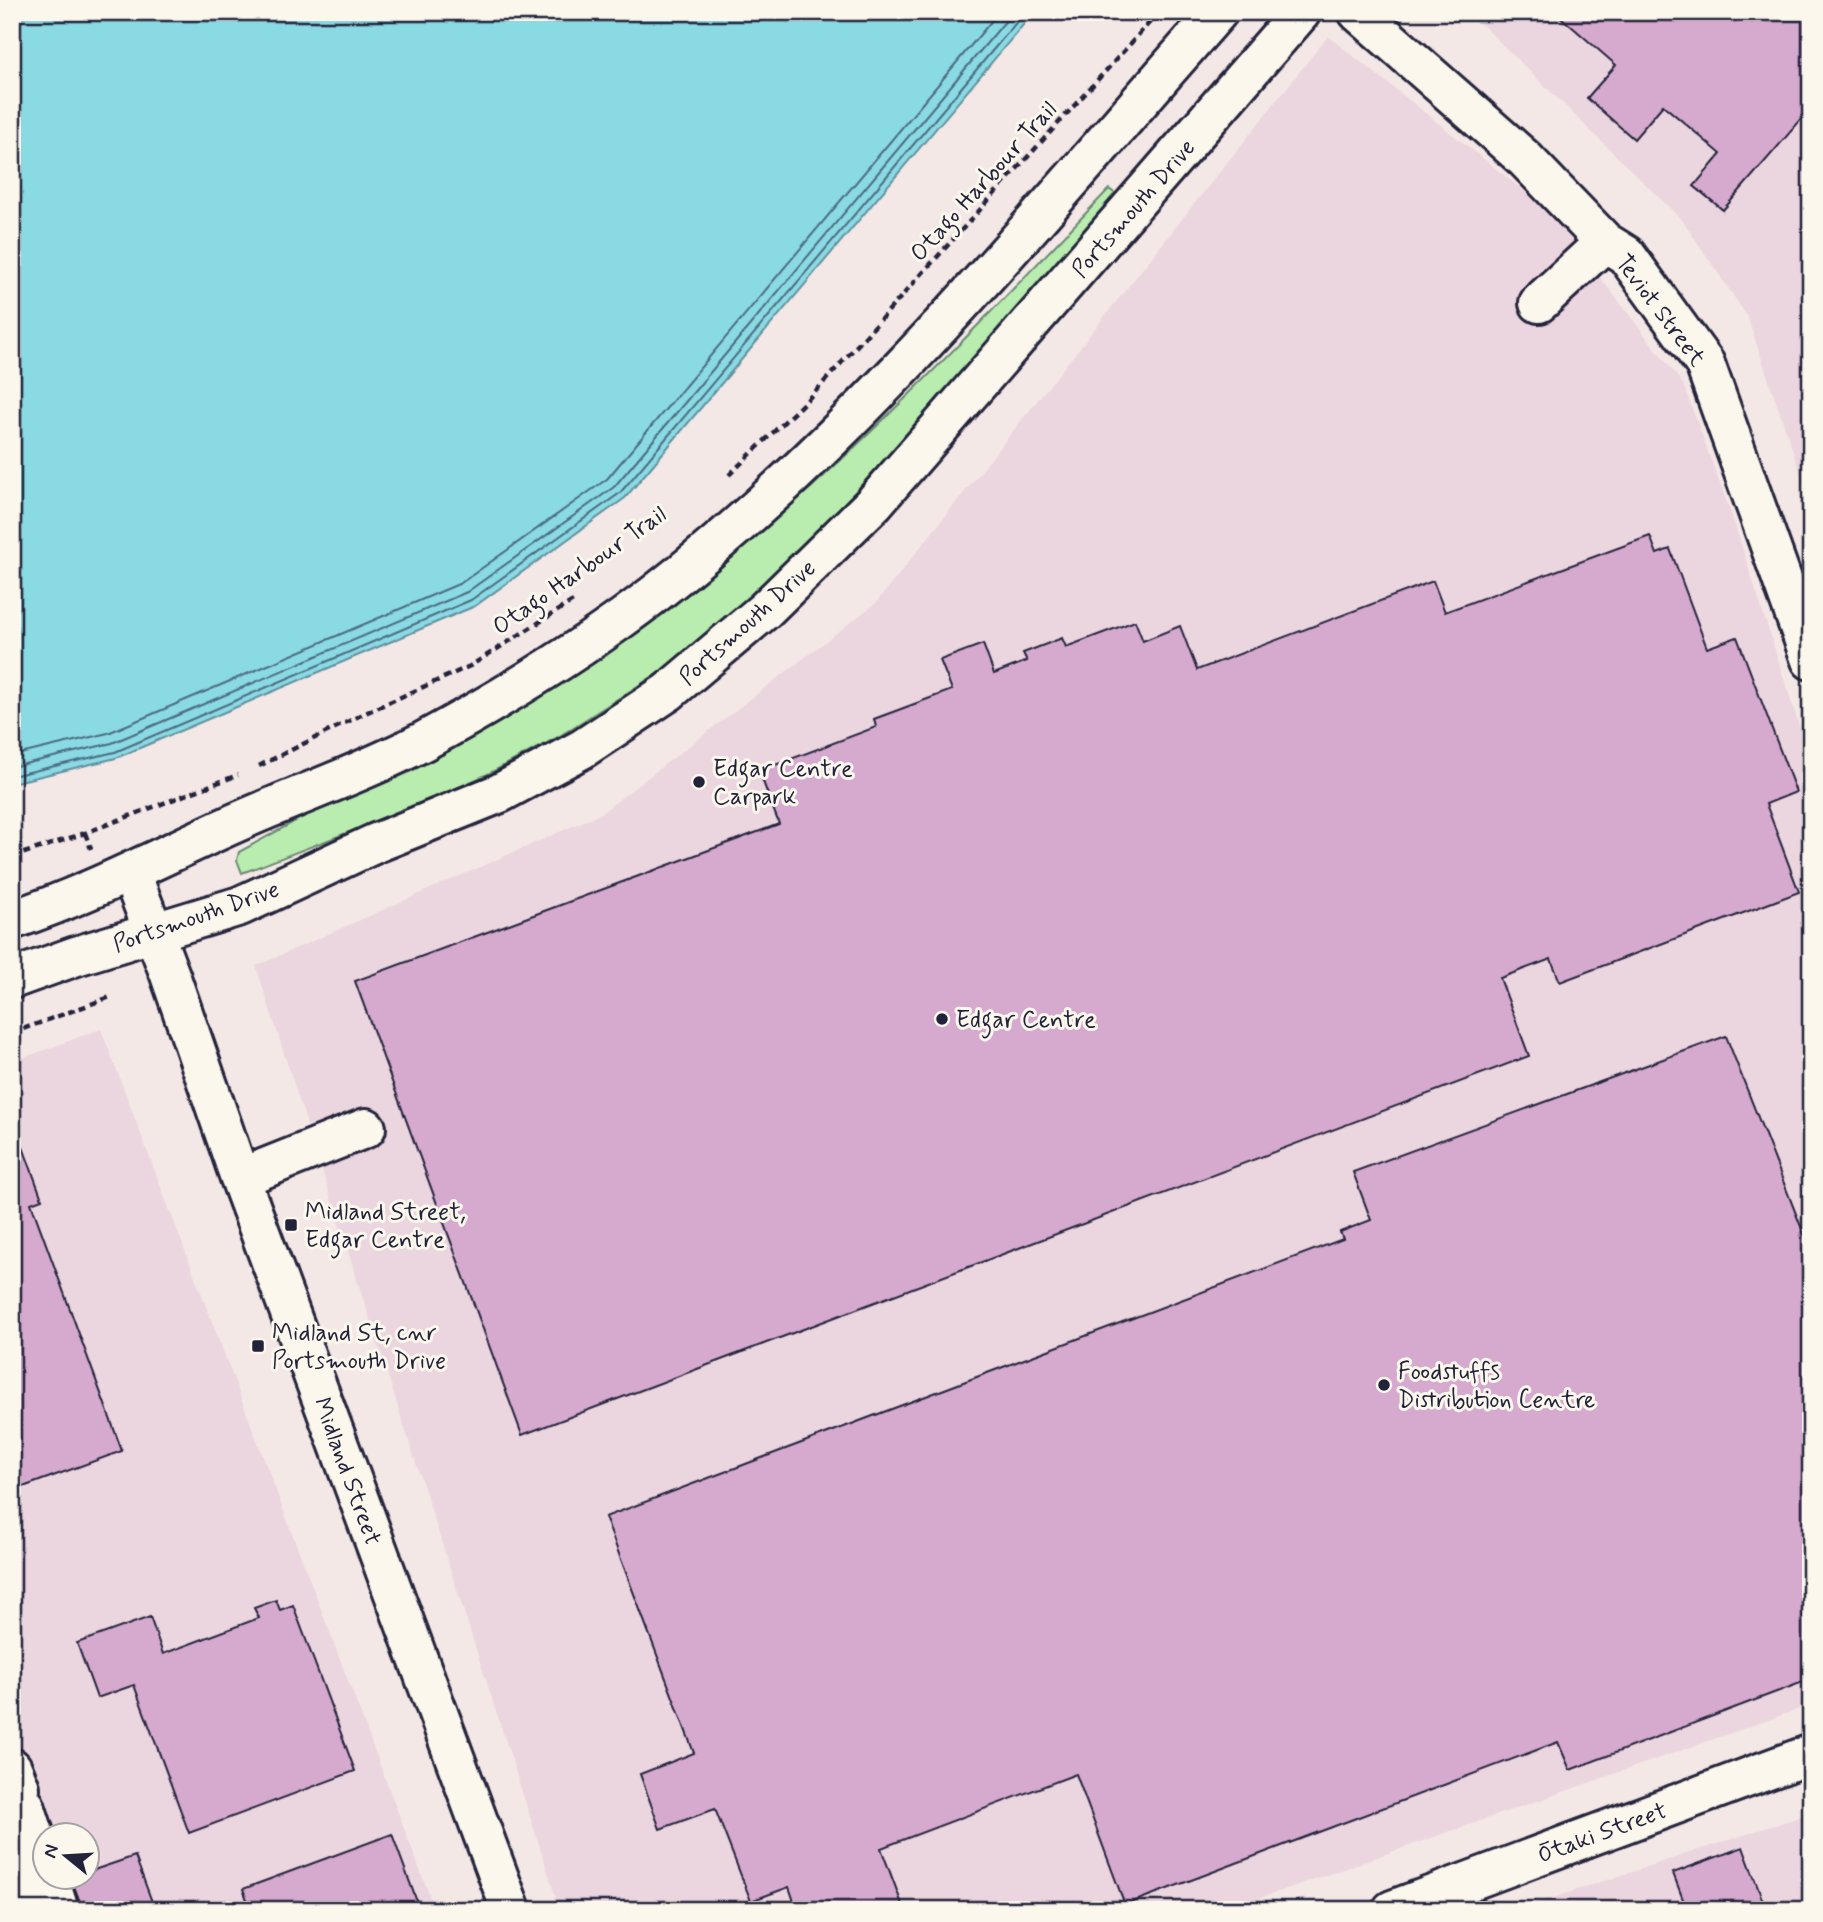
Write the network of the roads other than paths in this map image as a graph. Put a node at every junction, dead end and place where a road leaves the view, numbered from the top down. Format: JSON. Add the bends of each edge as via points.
{"nodes":[{"id":1,"x":1218,"y":12,"type":"edge"},
{"id":2,"x":1301,"y":12,"type":"edge"},
{"id":3,"x":1358,"y":12,"type":"edge"},
{"id":4,"x":1605,"y":242,"type":"junction"},
{"id":5,"x":1539,"y":303,"type":"dead end"},
{"id":6,"x":1811,"y":660,"type":"edge"},
{"id":7,"x":131,"y":873,"type":"junction"},
{"id":8,"x":12,"y":920,"type":"edge"},
{"id":9,"x":155,"y":933,"type":"junction"},
{"id":10,"x":12,"y":979,"type":"edge"},
{"id":11,"x":366,"y":1128,"type":"dead end"},
{"id":12,"x":240,"y":1178,"type":"junction"},
{"id":13,"x":1811,"y":1754,"type":"edge"},
{"id":14,"x":16,"y":1778,"type":"edge"},
{"id":15,"x":32,"y":1827,"type":"edge"},
{"id":16,"x":12,"y":1874,"type":"edge"},
{"id":17,"x":52,"y":1890,"type":"edge"},
{"id":18,"x":24,"y":1910,"type":"edge"},
{"id":19,"x":59,"y":1910,"type":"edge"},
{"id":20,"x":511,"y":1910,"type":"edge"},
{"id":21,"x":1392,"y":1910,"type":"edge"}],
"edges":[{"from":1,"to":7,"type":"main road","via":[[881,388],[749,515],[655,594],[552,665],[420,743]]},
{"from":2,"to":9,"type":"main road","name":"Portsmouth Drive","via":[[874,503],[765,610],[667,692],[582,749],[500,793],[376,843],[240,906]]},
{"from":3,"to":4,"type":"main road","name":"Teviot Street","via":[[1525,159]]},
{"from":4,"to":5,"type":"main road"},
{"from":4,"to":6,"type":"main road","name":"Teviot Street","via":[[1626,255],[1705,364]]},
{"from":7,"to":8,"type":"main road"},
{"from":7,"to":9,"type":"main road","name":"Midland Street"},
{"from":9,"to":10,"type":"main road","name":"Portsmouth Drive"},
{"from":9,"to":12,"type":"main road","name":"Midland Street"},
{"from":11,"to":12,"type":"main road"},
{"from":12,"to":20,"type":"main road","name":"Midland Street"},
{"from":13,"to":21,"type":"main road","name":"Ōtaki Street"},
{"from":14,"to":15,"type":"main road"},
{"from":14,"to":16,"type":"main road"},
{"from":16,"to":18,"type":"main road"},
{"from":17,"to":19,"type":"main road"}]}
